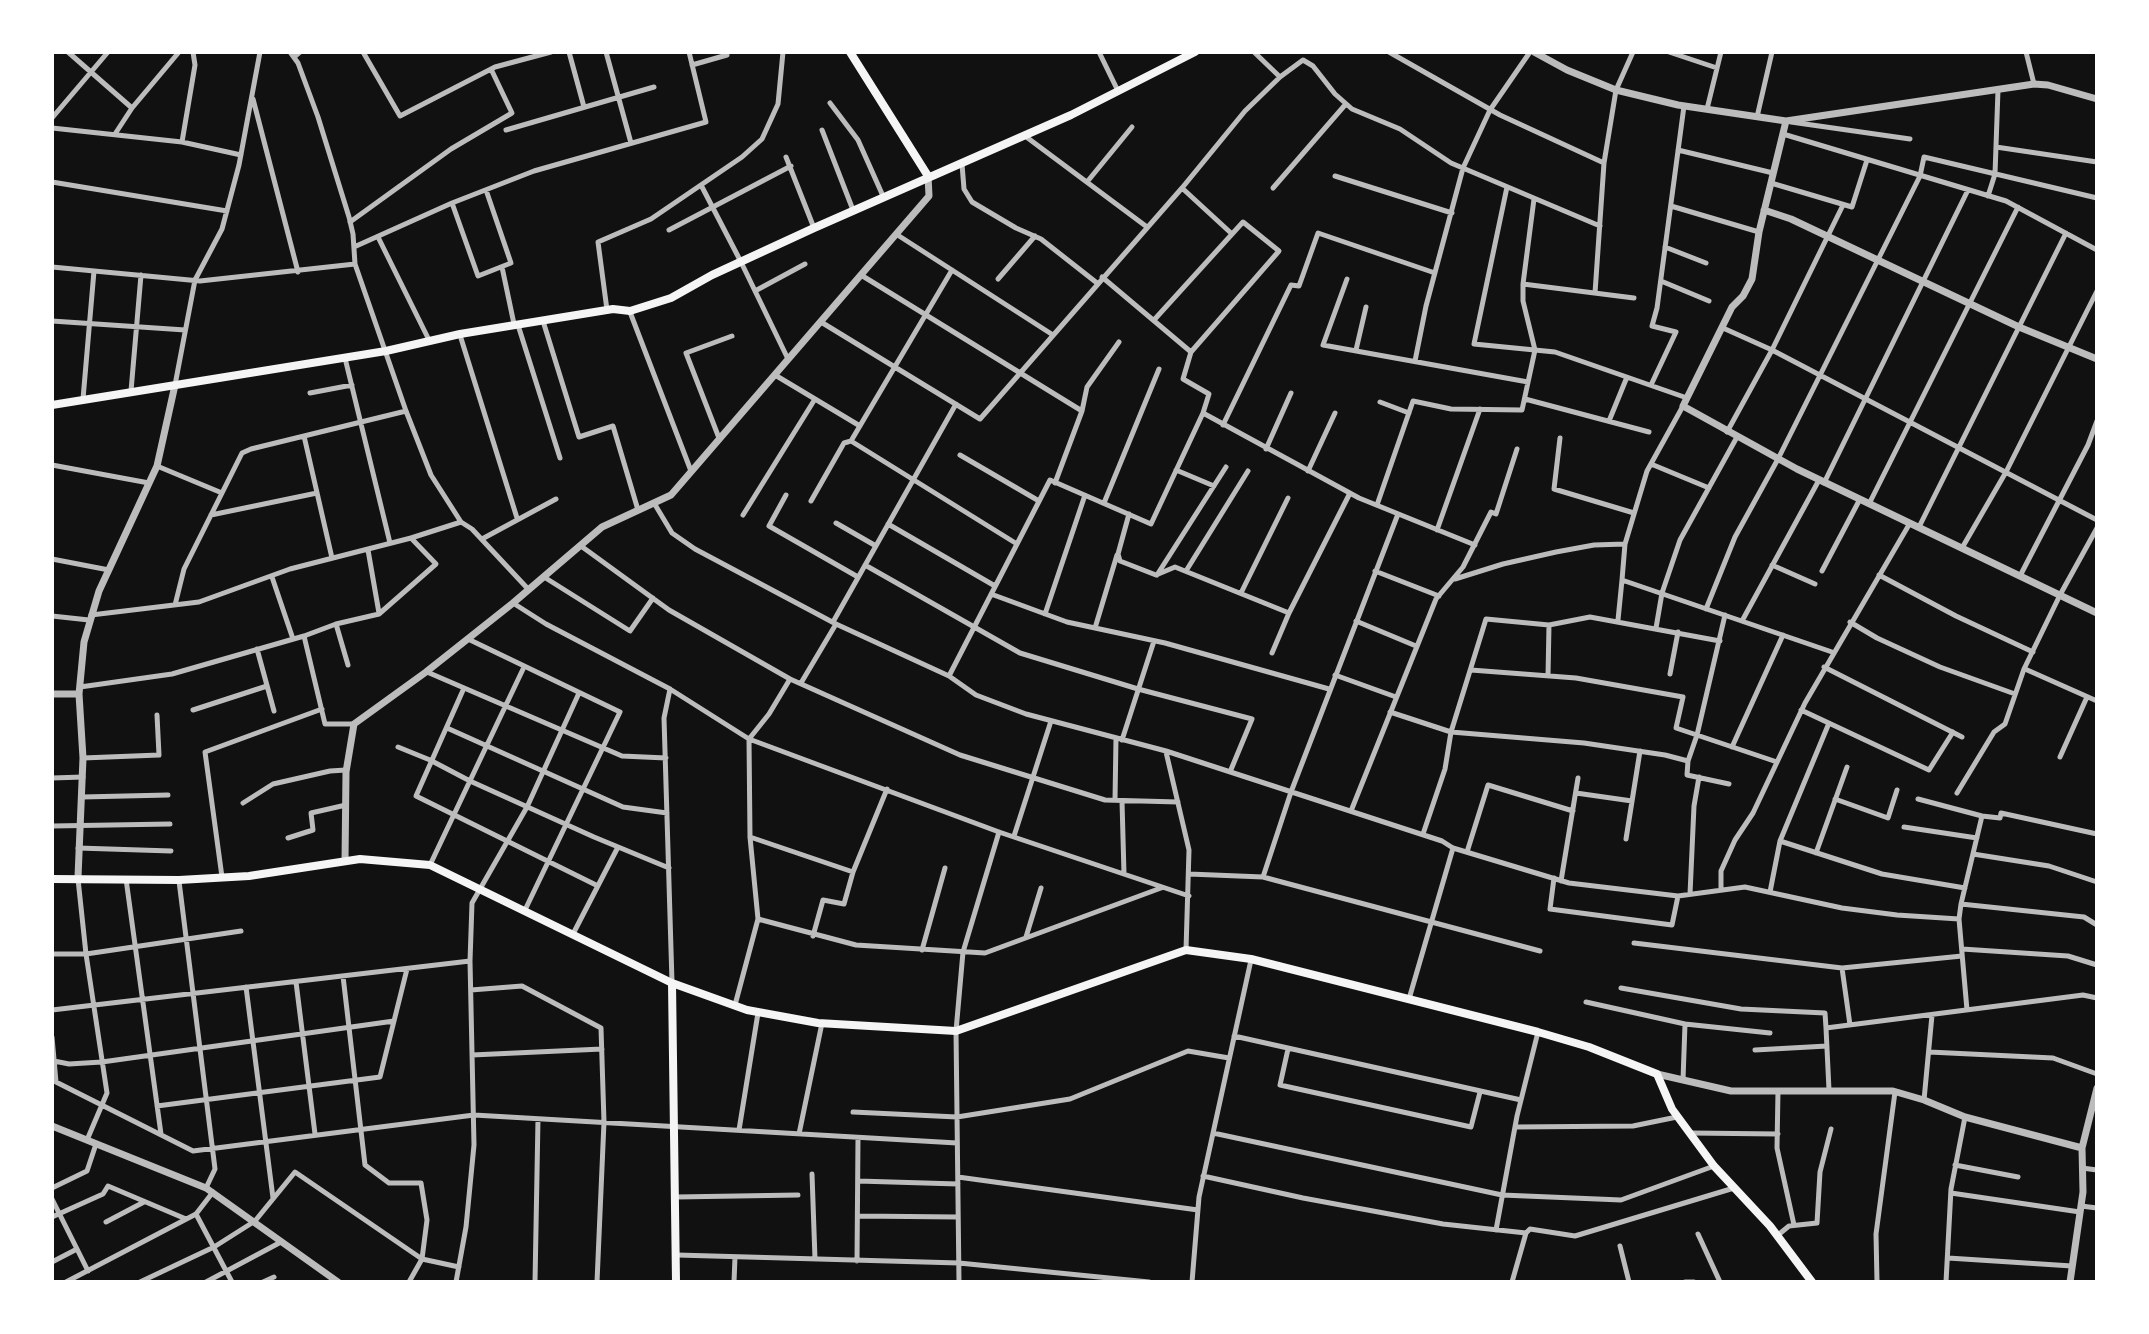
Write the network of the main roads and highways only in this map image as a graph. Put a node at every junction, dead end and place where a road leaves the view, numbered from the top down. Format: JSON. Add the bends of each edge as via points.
{"nodes":[{"id":1,"x":850,"y":52,"type":"edge"},
{"id":2,"x":1195,"y":52,"type":"edge"},
{"id":3,"x":928,"y":176,"type":"junction"},
{"id":4,"x":52,"y":405,"type":"edge"},
{"id":5,"x":52,"y":879,"type":"edge"},
{"id":6,"x":672,"y":983,"type":"junction"},
{"id":7,"x":1810,"y":1281,"type":"edge"},
{"id":8,"x":676,"y":1282,"type":"edge"}],
"edges":[{"from":1,"to":3,"type":"main road"},
{"from":2,"to":3,"type":"main road","via":[[1025,136]]},
{"from":3,"to":4,"type":"main road","via":[[671,298],[630,311],[607,310]]},
{"from":5,"to":6,"type":"main road","via":[[249,876],[360,859],[430,865]]},
{"from":6,"to":7,"type":"main road","via":[[758,1012],[822,1023],[956,1031],[1186,950],[1251,959],[1538,1032],[1657,1074],[1678,1117],[1714,1166]]},
{"from":6,"to":8,"type":"main road"}]}
